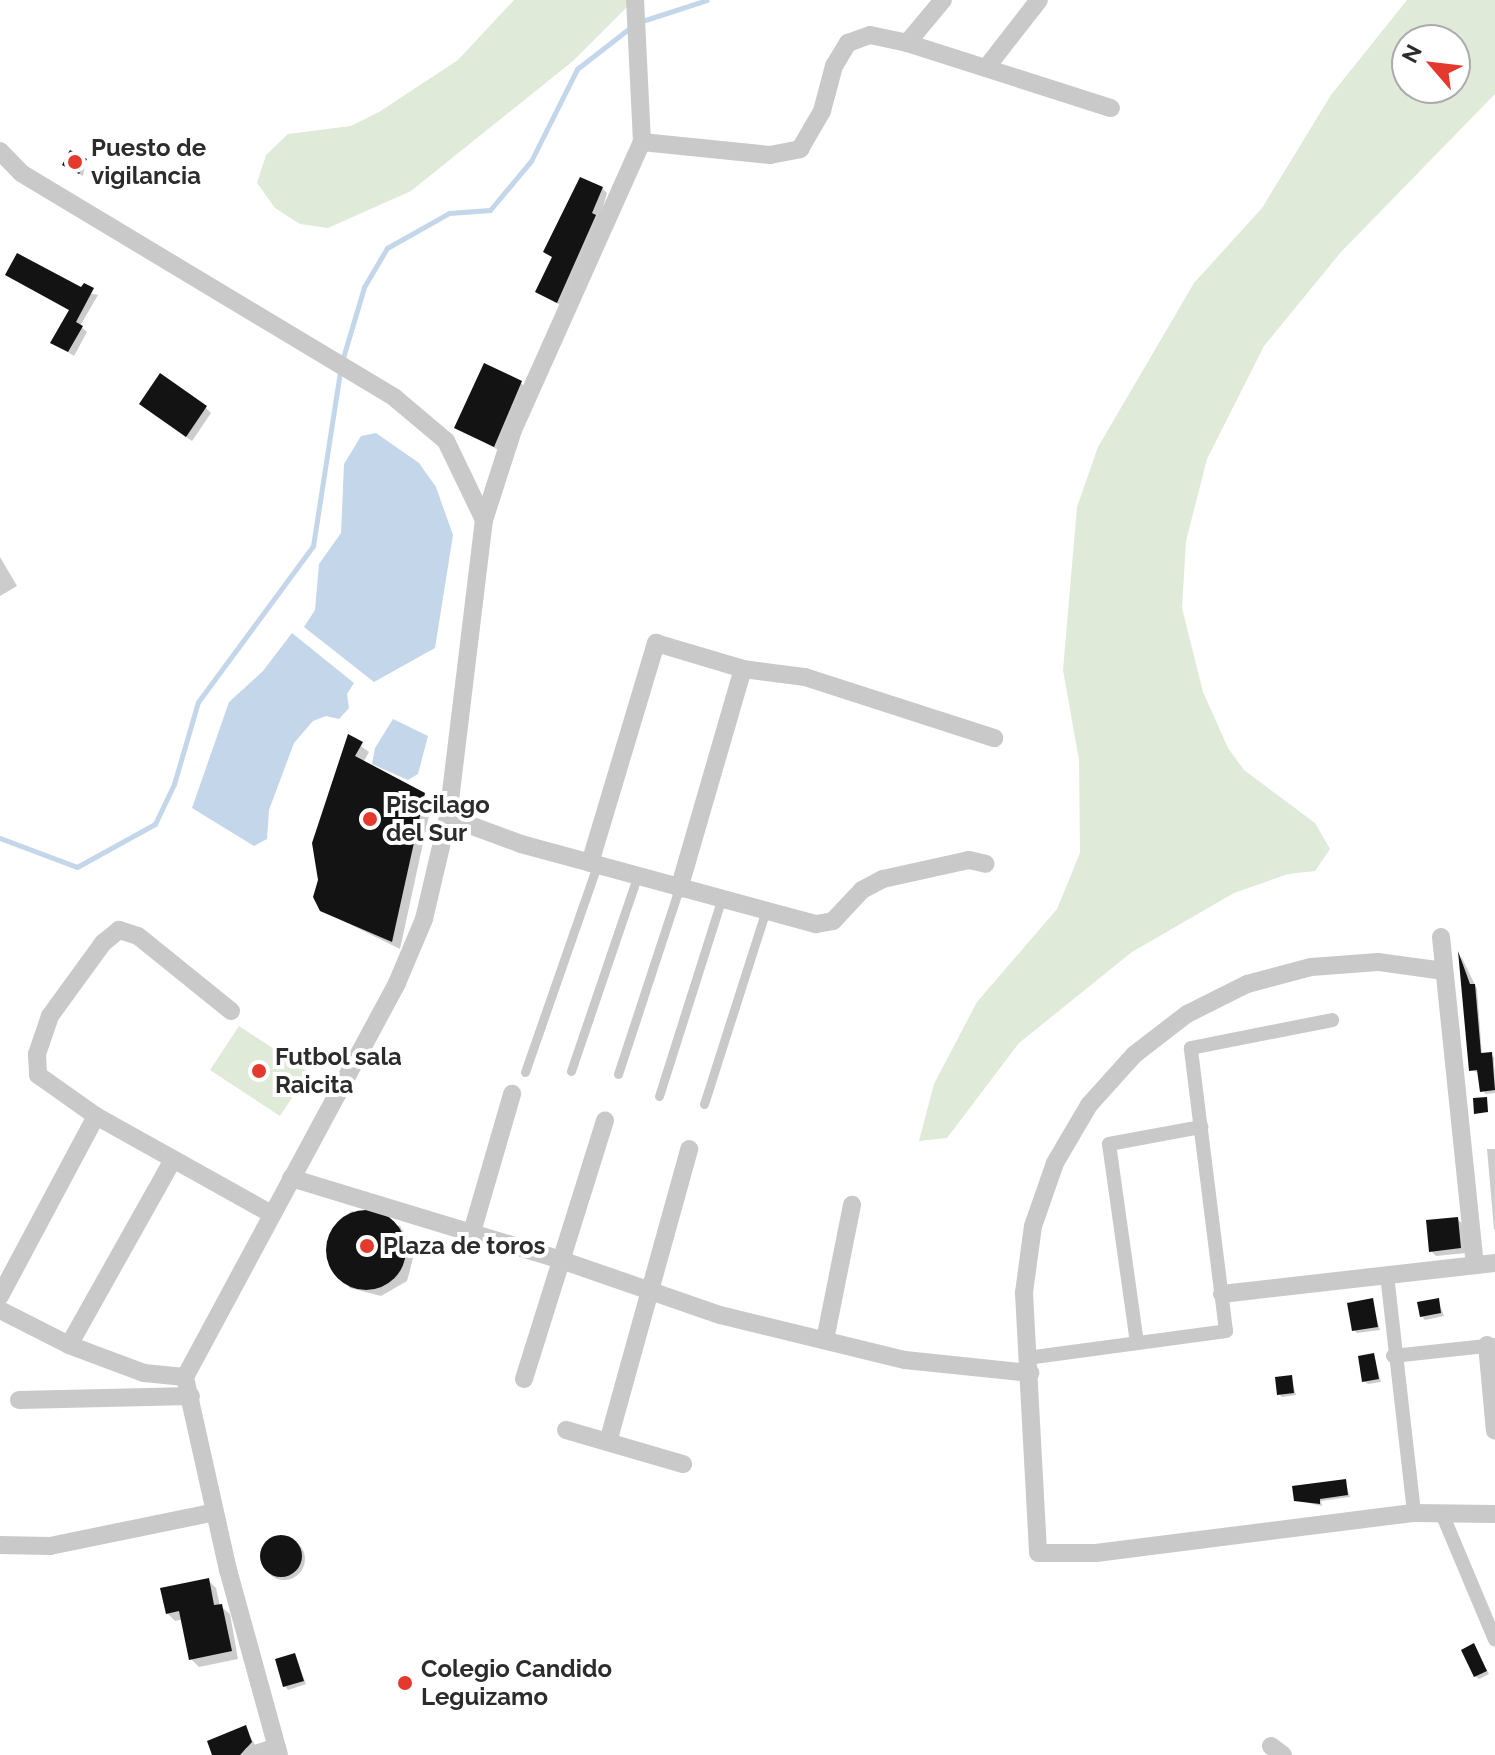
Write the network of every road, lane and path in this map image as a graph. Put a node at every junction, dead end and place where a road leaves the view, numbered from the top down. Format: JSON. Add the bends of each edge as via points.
{"nodes":[{"id":1,"x":635,"y":0,"type":"edge"},
{"id":2,"x":943,"y":0,"type":"edge"},
{"id":3,"x":1039,"y":0,"type":"edge"},
{"id":4,"x":907,"y":43,"type":"junction"},
{"id":5,"x":986,"y":68,"type":"junction"},
{"id":6,"x":1111,"y":108,"type":"dead end"},
{"id":7,"x":642,"y":142,"type":"junction"},
{"id":8,"x":0,"y":151,"type":"edge"},
{"id":9,"x":484,"y":520,"type":"junction"},
{"id":10,"x":743,"y":669,"type":"junction"},
{"id":11,"x":994,"y":738,"type":"dead end"},
{"id":12,"x":448,"y":817,"type":"junction"},
{"id":13,"x":594,"y":864,"type":"junction"},
{"id":14,"x":986,"y":864,"type":"dead end"},
{"id":15,"x":637,"y":877,"type":"junction"},
{"id":16,"x":679,"y":889,"type":"junction"},
{"id":17,"x":721,"y":901,"type":"junction"},
{"id":18,"x":765,"y":913,"type":"junction"},
{"id":19,"x":1441,"y":937,"type":"dead end"},
{"id":20,"x":1444,"y":971,"type":"junction"},
{"id":21,"x":231,"y":1011,"type":"dead end"},
{"id":22,"x":1332,"y":1020,"type":"dead end"},
{"id":23,"x":571,"y":1071,"type":"dead end"},
{"id":24,"x":525,"y":1072,"type":"dead end"},
{"id":25,"x":618,"y":1074,"type":"dead end"},
{"id":26,"x":512,"y":1094,"type":"dead end"},
{"id":27,"x":659,"y":1096,"type":"dead end"},
{"id":28,"x":704,"y":1104,"type":"dead end"},
{"id":29,"x":96,"y":1116,"type":"junction"},
{"id":30,"x":605,"y":1120,"type":"dead end"},
{"id":31,"x":1201,"y":1127,"type":"junction"},
{"id":32,"x":689,"y":1149,"type":"dead end"},
{"id":33,"x":173,"y":1160,"type":"junction"},
{"id":34,"x":291,"y":1178,"type":"junction"},
{"id":35,"x":852,"y":1205,"type":"dead end"},
{"id":36,"x":271,"y":1214,"type":"junction"},
{"id":37,"x":472,"y":1232,"type":"junction"},
{"id":38,"x":561,"y":1260,"type":"junction"},
{"id":39,"x":1495,"y":1263,"type":"edge"},
{"id":40,"x":1475,"y":1265,"type":"junction"},
{"id":41,"x":1387,"y":1275,"type":"junction"},
{"id":42,"x":649,"y":1291,"type":"junction"},
{"id":43,"x":1222,"y":1294,"type":"junction"},
{"id":44,"x":0,"y":1296,"type":"edge"},
{"id":45,"x":0,"y":1310,"type":"edge"},
{"id":46,"x":825,"y":1340,"type":"junction"},
{"id":47,"x":1137,"y":1343,"type":"junction"},
{"id":48,"x":69,"y":1345,"type":"junction"},
{"id":49,"x":1491,"y":1345,"type":"edge"},
{"id":50,"x":1393,"y":1356,"type":"junction"},
{"id":51,"x":1029,"y":1366,"type":"junction"},
{"id":52,"x":185,"y":1377,"type":"junction"},
{"id":53,"x":524,"y":1379,"type":"dead end"},
{"id":54,"x":191,"y":1396,"type":"junction"},
{"id":55,"x":19,"y":1400,"type":"dead end"},
{"id":56,"x":566,"y":1430,"type":"dead end"},
{"id":57,"x":1495,"y":1431,"type":"edge"},
{"id":58,"x":608,"y":1442,"type":"junction"},
{"id":59,"x":683,"y":1464,"type":"dead end"},
{"id":60,"x":215,"y":1512,"type":"junction"},
{"id":61,"x":1414,"y":1513,"type":"junction"},
{"id":62,"x":1495,"y":1514,"type":"edge"},
{"id":63,"x":1443,"y":1516,"type":"junction"},
{"id":64,"x":0,"y":1545,"type":"edge"},
{"id":65,"x":1495,"y":1640,"type":"edge"},
{"id":66,"x":278,"y":1751,"type":"edge"},
{"id":67,"x":252,"y":1755,"type":"edge"}],
"edges":[{"from":1,"to":7,"type":"street"},
{"from":2,"to":4,"type":"street"},
{"from":3,"to":5,"type":"street"},
{"from":4,"to":5,"type":"street"},
{"from":4,"to":7,"type":"street","via":[[870,35],[848,43],[834,66],[822,111],[800,149],[770,155]]},
{"from":5,"to":6,"type":"street"},
{"from":7,"to":9,"type":"street","via":[[513,430]]},
{"from":8,"to":9,"type":"street","via":[[21,173],[395,398],[446,441]]},
{"from":9,"to":12,"type":"street"},
{"from":10,"to":11,"type":"street","via":[[805,677]]},
{"from":10,"to":13,"type":"street","via":[[656,643]]},
{"from":10,"to":16,"type":"street"},
{"from":12,"to":13,"type":"street"},
{"from":12,"to":34,"type":"street","via":[[424,919],[397,983]]},
{"from":13,"to":15,"type":"street"},
{"from":13,"to":24,"type":"lane"},
{"from":14,"to":18,"type":"street","via":[[969,860],[883,879],[862,890],[833,921],[816,924]]},
{"from":15,"to":16,"type":"street"},
{"from":15,"to":23,"type":"lane"},
{"from":16,"to":17,"type":"street"},
{"from":16,"to":25,"type":"lane"},
{"from":17,"to":18,"type":"street"},
{"from":17,"to":27,"type":"lane"},
{"from":18,"to":28,"type":"lane"},
{"from":19,"to":20,"type":"street"},
{"from":20,"to":40,"type":"street"},
{"from":20,"to":51,"type":"street","via":[[1378,962],[1311,967],[1247,984],[1134,1055],[1089,1105],[1055,1163],[1033,1226],[1026,1279]]},
{"from":21,"to":29,"type":"street","via":[[138,936],[119,930],[111,936],[50,1016],[37,1054],[38,1075]]},
{"from":22,"to":31,"type":"street","via":[[1191,1048]]},
{"from":26,"to":37,"type":"street"},
{"from":29,"to":33,"type":"street"},
{"from":29,"to":44,"type":"street"},
{"from":30,"to":38,"type":"street"},
{"from":31,"to":43,"type":"street"},
{"from":31,"to":47,"type":"street","via":[[1109,1144]]},
{"from":32,"to":42,"type":"street"},
{"from":33,"to":36,"type":"street"},
{"from":33,"to":48,"type":"street"},
{"from":34,"to":36,"type":"street"},
{"from":34,"to":37,"type":"street"},
{"from":35,"to":46,"type":"street"},
{"from":36,"to":52,"type":"street"},
{"from":37,"to":38,"type":"street"},
{"from":38,"to":42,"type":"street"},
{"from":38,"to":53,"type":"street"},
{"from":39,"to":40,"type":"street"},
{"from":40,"to":41,"type":"street"},
{"from":41,"to":43,"type":"street"},
{"from":41,"to":50,"type":"street"},
{"from":42,"to":46,"type":"street"},
{"from":42,"to":58,"type":"street"},
{"from":43,"to":47,"type":"street","via":[[1226,1331]]},
{"from":45,"to":48,"type":"street"},
{"from":46,"to":51,"type":"street","via":[[905,1360]]},
{"from":47,"to":51,"type":"street"},
{"from":48,"to":52,"type":"street","via":[[144,1373]]},
{"from":49,"to":50,"type":"street"},
{"from":49,"to":57,"type":"street"},
{"from":50,"to":61,"type":"street"},
{"from":51,"to":61,"type":"street","via":[[1038,1553],[1096,1553]]},
{"from":52,"to":54,"type":"street"},
{"from":54,"to":55,"type":"street"},
{"from":54,"to":60,"type":"street"},
{"from":56,"to":58,"type":"street"},
{"from":58,"to":59,"type":"street"},
{"from":60,"to":64,"type":"street","via":[[50,1546]]},
{"from":60,"to":66,"type":"street"},
{"from":61,"to":63,"type":"street"},
{"from":62,"to":63,"type":"street"},
{"from":63,"to":65,"type":"street"},
{"from":66,"to":67,"type":"street"}]}
